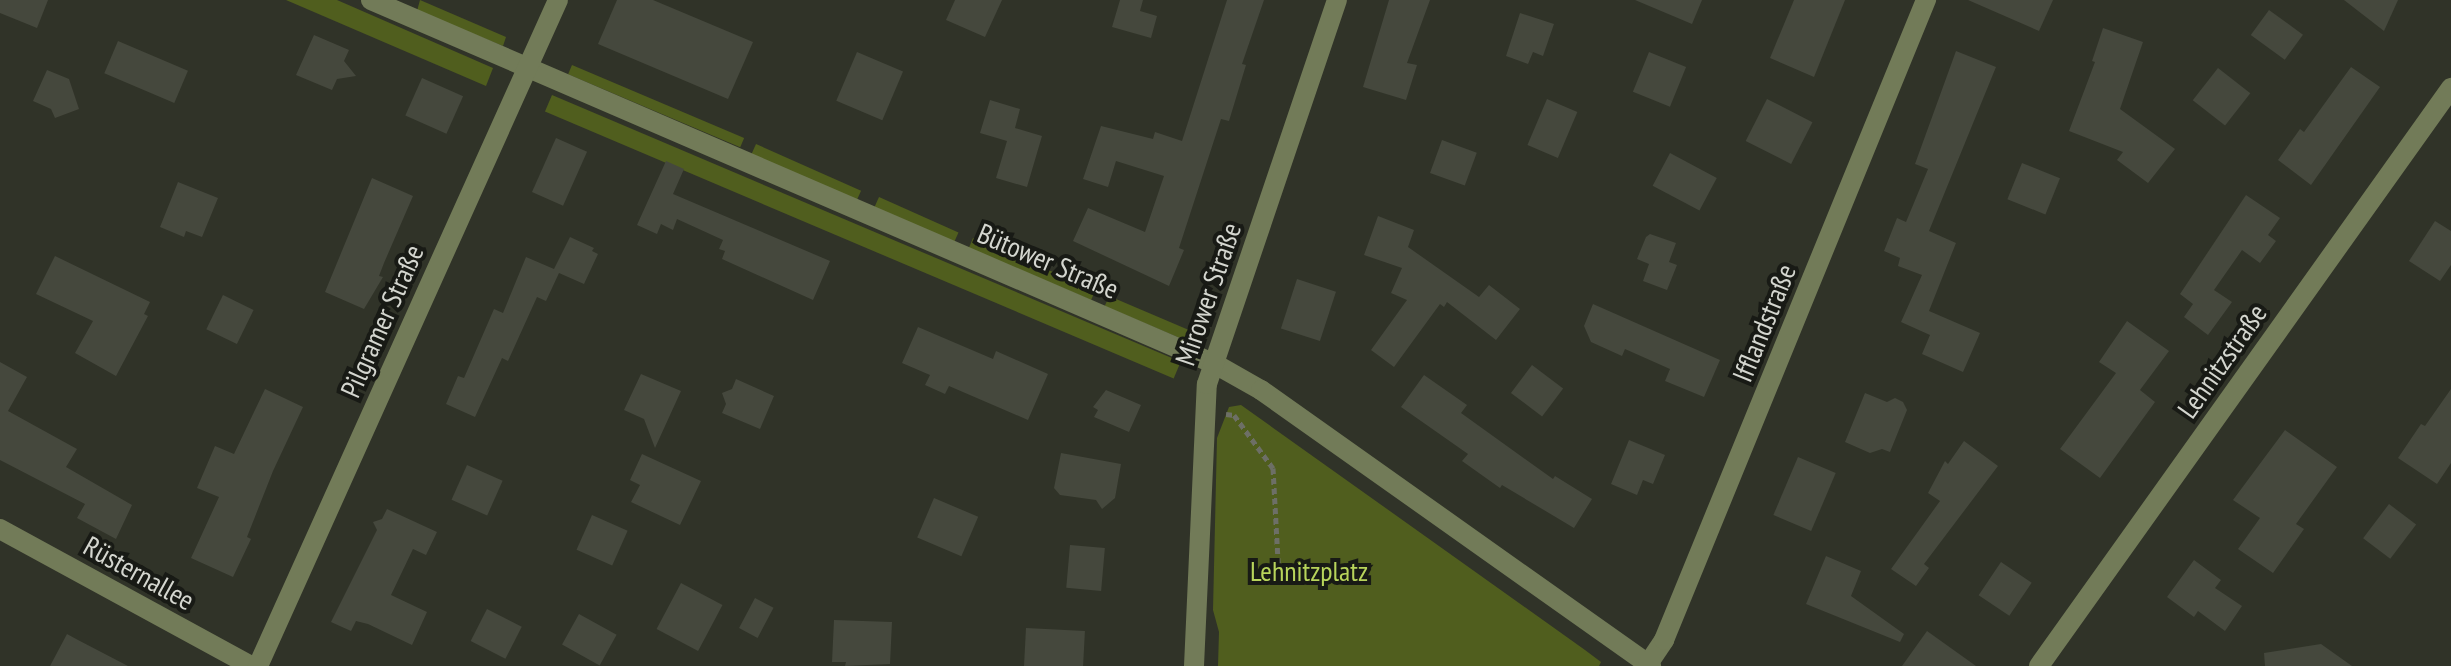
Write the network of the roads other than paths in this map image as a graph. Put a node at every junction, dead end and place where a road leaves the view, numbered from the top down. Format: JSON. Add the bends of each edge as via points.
{"nodes":[{"id":1,"x":371,"y":0,"type":"edge"},
{"id":2,"x":558,"y":0,"type":"edge"},
{"id":3,"x":1337,"y":0,"type":"edge"},
{"id":4,"x":1926,"y":0,"type":"edge"},
{"id":5,"x":527,"y":67,"type":"junction"},
{"id":6,"x":2451,"y":88,"type":"edge"},
{"id":7,"x":1215,"y":364,"type":"junction"},
{"id":8,"x":0,"y":529,"type":"edge"},
{"id":9,"x":1650,"y":665,"type":"edge"},
{"id":10,"x":251,"y":666,"type":"edge"},
{"id":11,"x":258,"y":666,"type":"edge"},
{"id":12,"x":1194,"y":666,"type":"edge"},
{"id":13,"x":2039,"y":666,"type":"edge"}],
"edges":[{"from":1,"to":5,"type":"street","name":"Bütower Straße"},
{"from":2,"to":5,"type":"street","name":"Pilgramer Straße"},
{"from":3,"to":7,"type":"street","name":"Mirower Straße"},
{"from":4,"to":9,"type":"street","name":"Ifflandstraße"},
{"from":5,"to":7,"type":"street","name":"Bütower Straße"},
{"from":5,"to":11,"type":"street","name":"Pilgramer Straße"},
{"from":6,"to":13,"type":"street","name":"Lehnitzstraße"},
{"from":7,"to":9,"type":"street","name":"Bütower Straße","via":[[1261,390]]},
{"from":7,"to":12,"type":"street","name":"Mirower Straße","via":[[1207,384]]},
{"from":8,"to":10,"type":"street","name":"Rüsternallee"}]}
